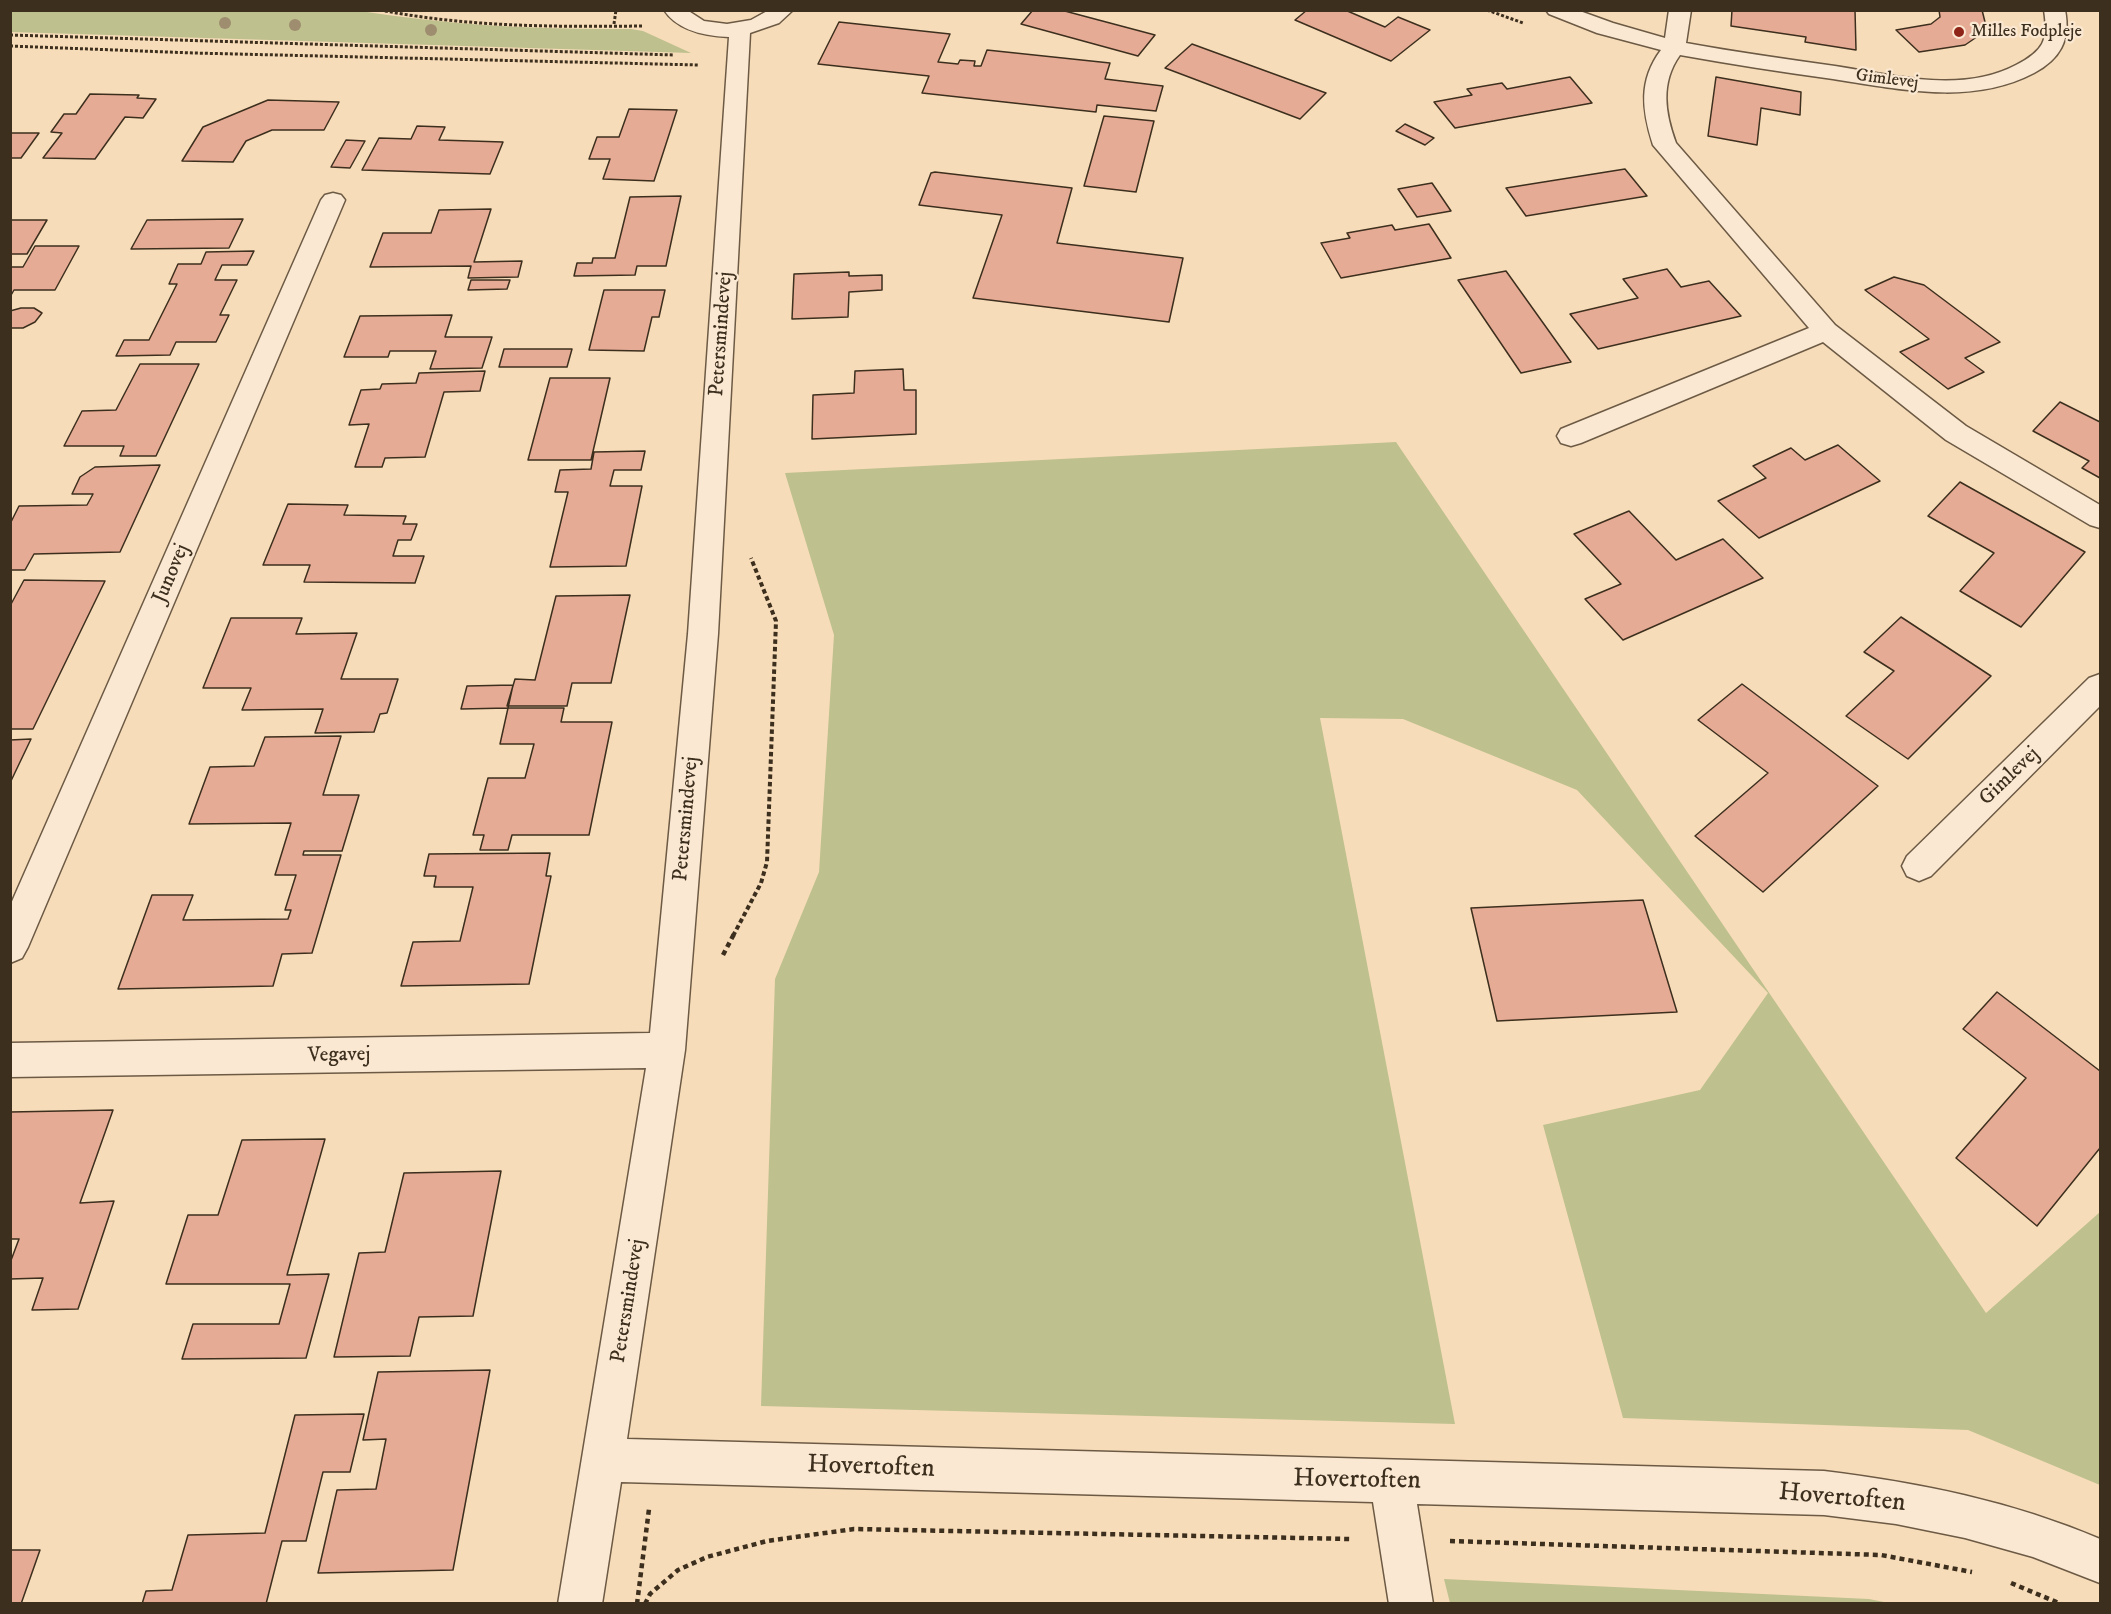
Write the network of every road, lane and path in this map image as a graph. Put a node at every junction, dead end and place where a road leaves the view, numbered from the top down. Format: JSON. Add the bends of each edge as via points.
{"nodes":[{"id":1,"x":380,"y":10,"type":"edge"},
{"id":2,"x":616,"y":10,"type":"edge"},
{"id":3,"x":674,"y":10,"type":"edge"},
{"id":4,"x":783,"y":10,"type":"edge"},
{"id":5,"x":1556,"y":10,"type":"edge"},
{"id":6,"x":1680,"y":10,"type":"edge"},
{"id":7,"x":2054,"y":10,"type":"edge"},
{"id":8,"x":614,"y":24,"type":"junction"},
{"id":9,"x":648,"y":28,"type":"dead end"},
{"id":10,"x":740,"y":29,"type":"junction"},
{"id":11,"x":10,"y":35,"type":"edge"},
{"id":12,"x":10,"y":46,"type":"edge"},
{"id":13,"x":1674,"y":47,"type":"junction"},
{"id":14,"x":724,"y":62,"type":"junction"},
{"id":15,"x":333,"y":200,"type":"dead end"},
{"id":16,"x":1826,"y":332,"type":"junction"},
{"id":17,"x":1572,"y":436,"type":"dead end"},
{"id":18,"x":2100,"y":519,"type":"edge"},
{"id":19,"x":2100,"y":687,"type":"edge"},
{"id":20,"x":1920,"y":866,"type":"dead end"},
{"id":21,"x":10,"y":947,"type":"edge"},
{"id":22,"x":667,"y":1050,"type":"junction"},
{"id":23,"x":10,"y":1060,"type":"edge"},
{"id":24,"x":604,"y":1460,"type":"junction"},
{"id":25,"x":1392,"y":1482,"type":"junction"},
{"id":26,"x":1400,"y":1540,"type":"junction"},
{"id":27,"x":2100,"y":1561,"type":"edge"},
{"id":28,"x":1974,"y":1573,"type":"dead end"},
{"id":29,"x":2007,"y":1581,"type":"dead end"},
{"id":30,"x":580,"y":1604,"type":"edge"},
{"id":31,"x":645,"y":1604,"type":"edge"},
{"id":32,"x":1411,"y":1604,"type":"edge"},
{"id":33,"x":2061,"y":1604,"type":"edge"}],
"edges":[{"from":1,"to":8,"type":"path","via":[[421,18],[526,27]]},
{"from":2,"to":8,"type":"path"},
{"from":3,"to":10,"type":"street","via":[[680,18],[700,27]]},
{"from":4,"to":10,"type":"street","via":[[768,21]]},
{"from":5,"to":13,"type":"street","name":"Gimlevej"},
{"from":6,"to":13,"type":"street"},
{"from":7,"to":13,"type":"street","name":"Gimlevej","via":[[2059,31],[2048,56],[2017,76],[1986,84],[1901,82]]},
{"from":8,"to":9,"type":"path"},
{"from":10,"to":14,"type":"street","name":"Petersmindevej"},
{"from":11,"to":14,"type":"path","via":[[690,56],[702,53]]},
{"from":12,"to":14,"type":"path","via":[[692,65]]},
{"from":13,"to":16,"type":"street","via":[[1660,63],[1654,82],[1654,116],[1665,145]]},
{"from":14,"to":22,"type":"street","name":"Petersmindevej","via":[[703,634]]},
{"from":15,"to":21,"type":"street","name":"Junovej"},
{"from":16,"to":17,"type":"street"},
{"from":16,"to":18,"type":"street","via":[[1956,433]]},
{"from":19,"to":20,"type":"street","name":"Gimlevej"},
{"from":22,"to":23,"type":"street","name":"Vegavej"},
{"from":22,"to":24,"type":"street","name":"Petersmindevej"},
{"from":24,"to":25,"type":"street","name":"Hovertoften"},
{"from":24,"to":30,"type":"street","name":"Petersmindevej"},
{"from":25,"to":26,"type":"street"},
{"from":25,"to":27,"type":"street","name":"Hovertoften","via":[[1824,1493],[1980,1517]]},
{"from":26,"to":28,"type":"path","via":[[1881,1555]]},
{"from":26,"to":31,"type":"path","via":[[854,1528],[767,1541],[707,1557],[678,1570],[650,1594]]},
{"from":26,"to":32,"type":"street"},
{"from":29,"to":33,"type":"path"}]}
